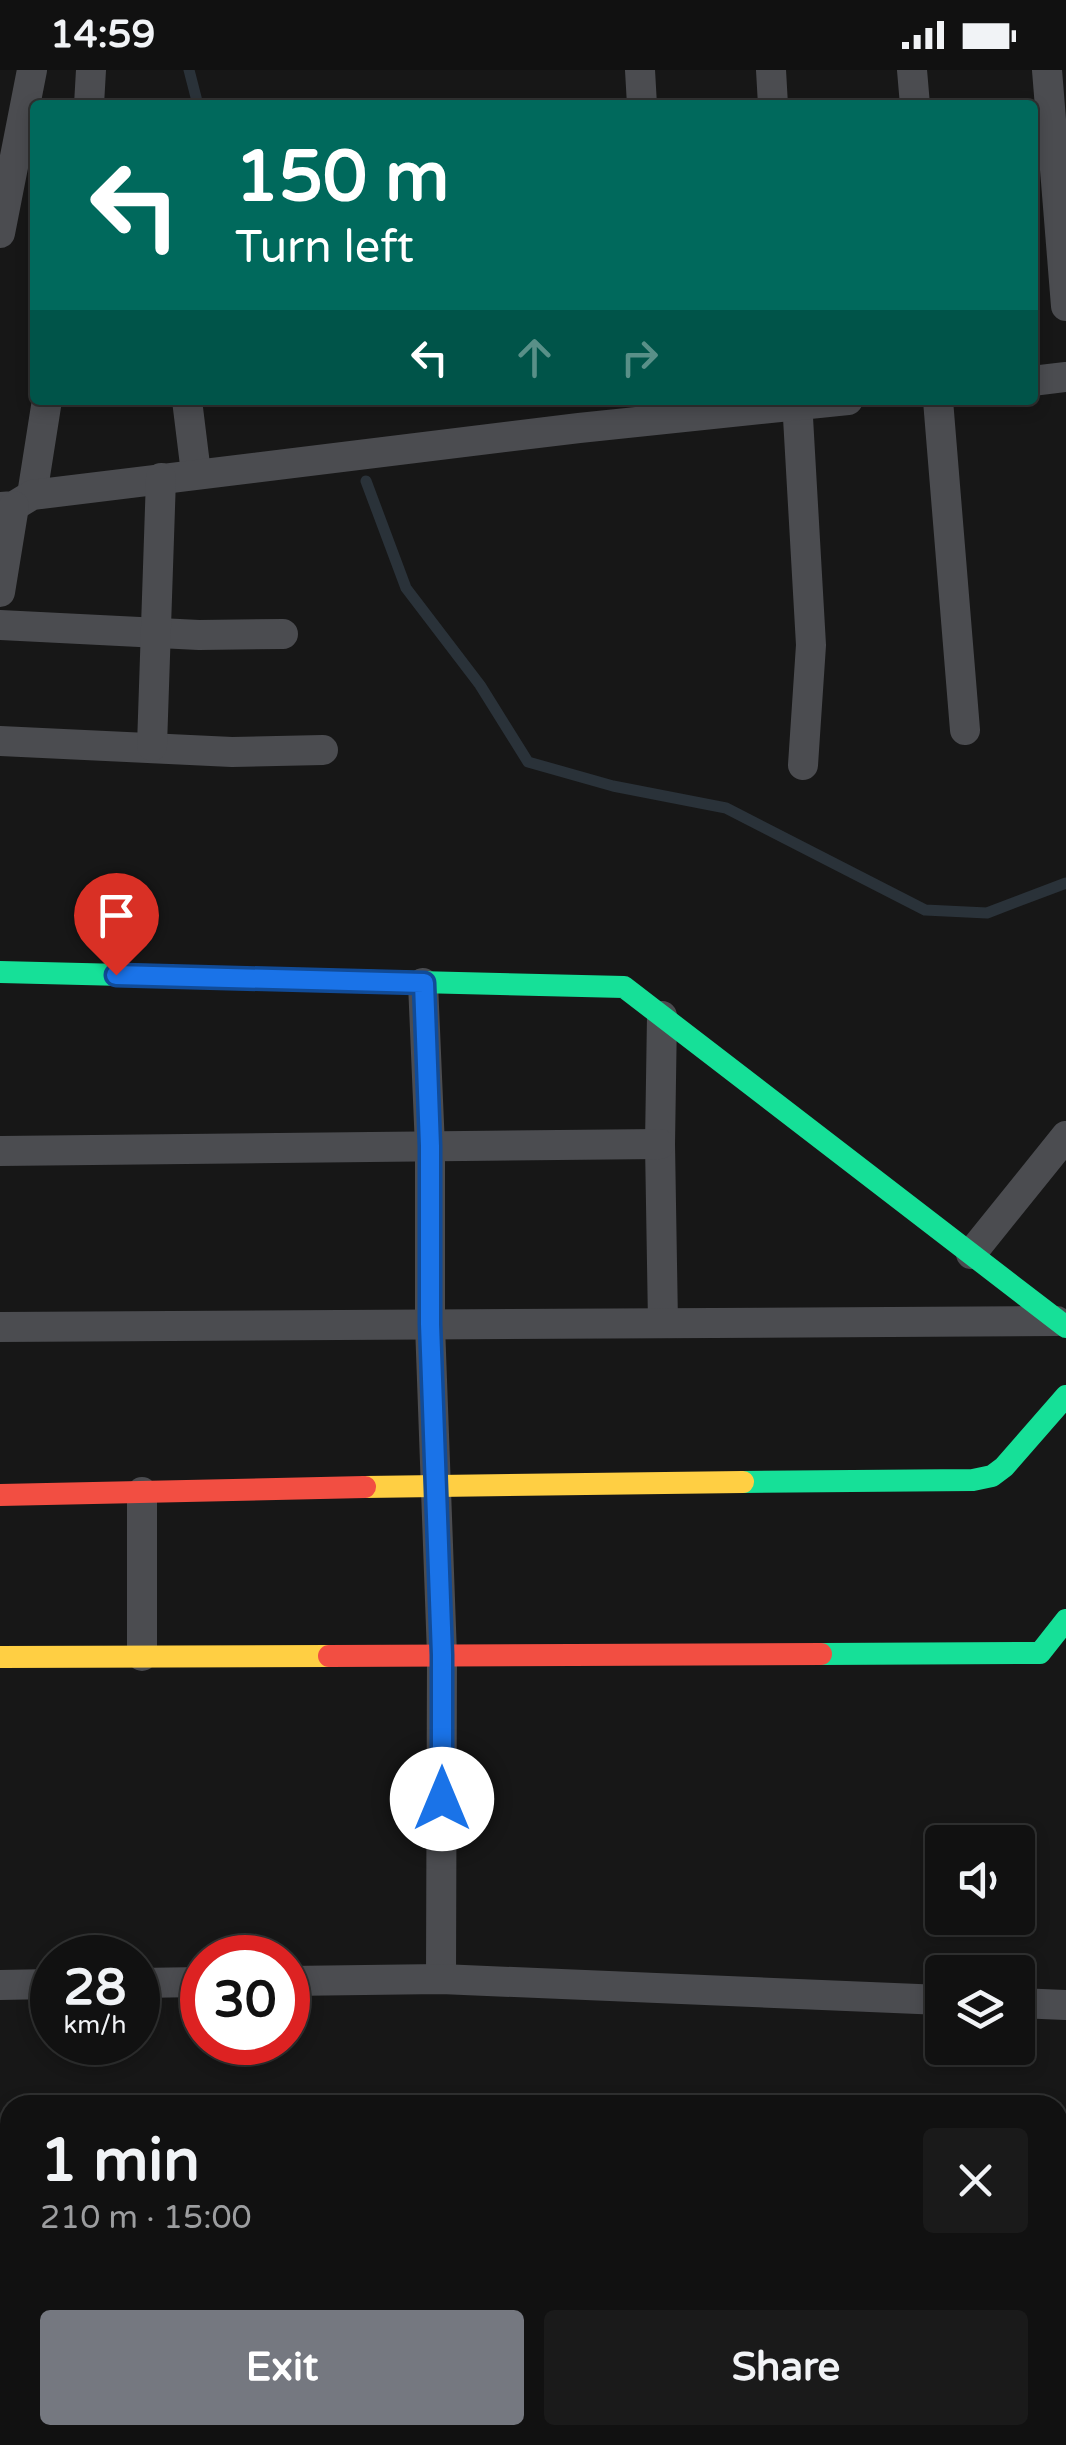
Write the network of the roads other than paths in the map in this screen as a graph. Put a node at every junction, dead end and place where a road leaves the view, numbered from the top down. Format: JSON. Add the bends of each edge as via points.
{"nodes":[{"id":1,"x":32,"y":70,"type":"edge"},
{"id":2,"x":91,"y":70,"type":"edge"},
{"id":3,"x":640,"y":70,"type":"edge"},
{"id":4,"x":771,"y":70,"type":"edge"},
{"id":5,"x":912,"y":70,"type":"edge"},
{"id":6,"x":1048,"y":70,"type":"edge"},
{"id":7,"x":88,"y":100,"type":"edge"},
{"id":8,"x":642,"y":100,"type":"edge"},
{"id":9,"x":774,"y":100,"type":"edge"},
{"id":10,"x":915,"y":100,"type":"edge"},
{"id":11,"x":0,"y":233,"type":"edge"},
{"id":12,"x":1066,"y":306,"type":"edge"},
{"id":13,"x":1066,"y":378,"type":"edge"},
{"id":14,"x":1038,"y":380,"type":"edge"},
{"id":15,"x":45,"y":405,"type":"edge"},
{"id":16,"x":188,"y":405,"type":"edge"},
{"id":17,"x":759,"y":405,"type":"edge"},
{"id":18,"x":797,"y":405,"type":"edge"},
{"id":19,"x":938,"y":405,"type":"edge"},
{"id":20,"x":663,"y":410,"type":"edge"},
{"id":21,"x":576,"y":414,"type":"edge"},
{"id":22,"x":196,"y":474,"type":"junction"},
{"id":23,"x":161,"y":478,"type":"junction"},
{"id":24,"x":15,"y":502,"type":"edge"},
{"id":25,"x":0,"y":592,"type":"edge"},
{"id":26,"x":0,"y":625,"type":"edge"},
{"id":27,"x":157,"y":632,"type":"junction"},
{"id":28,"x":282,"y":634,"type":"dead end"},
{"id":29,"x":966,"y":730,"type":"dead end"},
{"id":30,"x":0,"y":741,"type":"edge"},
{"id":31,"x":152,"y":746,"type":"junction"},
{"id":32,"x":323,"y":750,"type":"dead end"},
{"id":33,"x":803,"y":765,"type":"dead end"},
{"id":34,"x":0,"y":972,"type":"edge"},
{"id":35,"x":424,"y":983,"type":"junction"},
{"id":36,"x":662,"y":1016,"type":"junction"},
{"id":37,"x":1066,"y":1136,"type":"edge"},
{"id":38,"x":660,"y":1144,"type":"junction"},
{"id":39,"x":430,"y":1146,"type":"junction"},
{"id":40,"x":0,"y":1151,"type":"edge"},
{"id":41,"x":971,"y":1254,"type":"junction"},
{"id":42,"x":663,"y":1323,"type":"junction"},
{"id":43,"x":430,"y":1324,"type":"junction"},
{"id":44,"x":1061,"y":1324,"type":"edge"},
{"id":45,"x":0,"y":1327,"type":"edge"},
{"id":46,"x":1066,"y":1396,"type":"edge"},
{"id":47,"x":436,"y":1485,"type":"junction"},
{"id":48,"x":142,"y":1492,"type":"junction"},
{"id":49,"x":0,"y":1495,"type":"edge"},
{"id":50,"x":1066,"y":1620,"type":"edge"},
{"id":51,"x":442,"y":1655,"type":"junction"},
{"id":52,"x":0,"y":1656,"type":"edge"},
{"id":53,"x":142,"y":1656,"type":"junction"},
{"id":54,"x":441,"y":1979,"type":"junction"},
{"id":55,"x":310,"y":1981,"type":"edge"},
{"id":56,"x":30,"y":1984,"type":"edge"},
{"id":57,"x":0,"y":1985,"type":"edge"},
{"id":58,"x":925,"y":1999,"type":"edge"},
{"id":59,"x":1035,"y":2003,"type":"edge"},
{"id":60,"x":1066,"y":2004,"type":"edge"}],
"edges":[{"from":1,"to":11,"type":"street"},
{"from":2,"to":7,"type":"street"},
{"from":3,"to":8,"type":"street"},
{"from":4,"to":9,"type":"street"},
{"from":5,"to":10,"type":"street"},
{"from":6,"to":12,"type":"street"},
{"from":13,"to":14,"type":"street"},
{"from":15,"to":24,"type":"street"},
{"from":16,"to":22,"type":"street"},
{"from":17,"to":20,"type":"street"},
{"from":18,"to":33,"type":"street","via":[[811,646]]},
{"from":19,"to":29,"type":"street"},
{"from":20,"to":21,"type":"street"},
{"from":21,"to":22,"type":"street","via":[[388,451]]},
{"from":22,"to":23,"type":"street"},
{"from":23,"to":24,"type":"street"},
{"from":23,"to":27,"type":"street"},
{"from":24,"to":25,"type":"street"},
{"from":26,"to":27,"type":"street"},
{"from":27,"to":28,"type":"street"},
{"from":27,"to":31,"type":"street"},
{"from":30,"to":31,"type":"street"},
{"from":31,"to":32,"type":"street"},
{"from":34,"to":35,"type":"street"},
{"from":35,"to":36,"type":"street","via":[[624,987]]},
{"from":35,"to":39,"type":"street"},
{"from":36,"to":38,"type":"street"},
{"from":36,"to":41,"type":"street"},
{"from":37,"to":41,"type":"street"},
{"from":38,"to":39,"type":"street"},
{"from":38,"to":42,"type":"street"},
{"from":39,"to":40,"type":"street"},
{"from":39,"to":43,"type":"street"},
{"from":41,"to":44,"type":"street"},
{"from":42,"to":43,"type":"street"},
{"from":42,"to":44,"type":"street"},
{"from":43,"to":45,"type":"street"},
{"from":43,"to":47,"type":"street"},
{"from":46,"to":47,"type":"street","via":[[1004,1467],[973,1480]]},
{"from":47,"to":48,"type":"street"},
{"from":47,"to":51,"type":"street"},
{"from":48,"to":49,"type":"street"},
{"from":48,"to":53,"type":"street"},
{"from":50,"to":51,"type":"street","via":[[1040,1653]]},
{"from":51,"to":53,"type":"street"},
{"from":51,"to":54,"type":"street"},
{"from":52,"to":53,"type":"street"},
{"from":54,"to":55,"type":"street"},
{"from":54,"to":58,"type":"street"},
{"from":56,"to":57,"type":"street"},
{"from":59,"to":60,"type":"street"}]}
